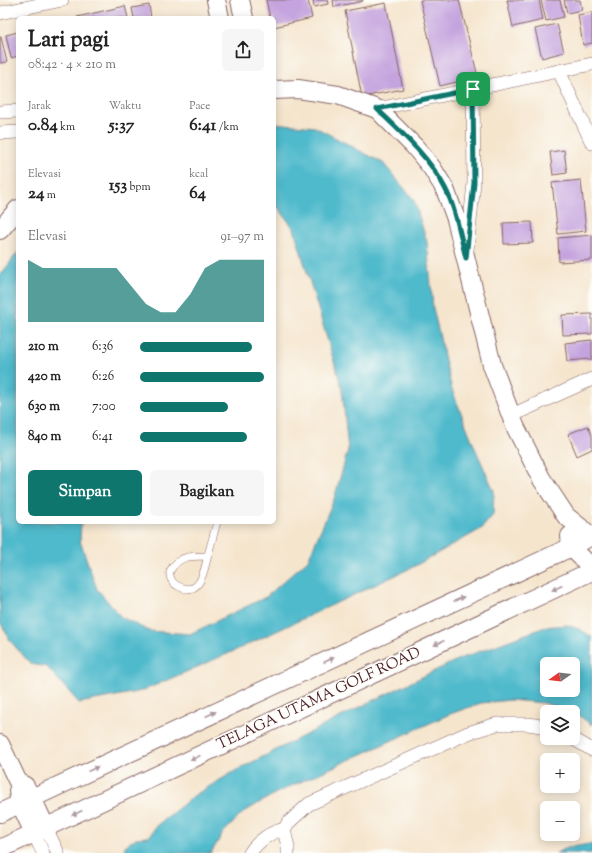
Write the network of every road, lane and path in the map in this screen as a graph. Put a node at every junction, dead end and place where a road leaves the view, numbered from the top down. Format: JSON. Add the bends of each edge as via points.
{"nodes":[{"id":1,"x":62,"y":0,"type":"edge"},
{"id":2,"x":216,"y":0,"type":"edge"},
{"id":3,"x":240,"y":0,"type":"edge"},
{"id":4,"x":0,"y":13,"type":"edge"},
{"id":5,"x":220,"y":16,"type":"edge"},
{"id":6,"x":244,"y":16,"type":"edge"},
{"id":7,"x":592,"y":64,"type":"edge"},
{"id":8,"x":559,"y":71,"type":"junction"},
{"id":9,"x":473,"y":89,"type":"junction"},
{"id":10,"x":276,"y":90,"type":"edge"},
{"id":11,"x":377,"y":109,"type":"junction"},
{"id":12,"x":16,"y":111,"type":"edge"},
{"id":13,"x":0,"y":112,"type":"edge"},
{"id":14,"x":16,"y":132,"type":"edge"},
{"id":15,"x":0,"y":133,"type":"edge"},
{"id":16,"x":592,"y":143,"type":"edge"},
{"id":17,"x":16,"y":212,"type":"edge"},
{"id":18,"x":8,"y":222,"type":"edge"},
{"id":19,"x":466,"y":258,"type":"junction"},
{"id":20,"x":592,"y":379,"type":"edge"},
{"id":21,"x":510,"y":416,"type":"junction"},
{"id":22,"x":566,"y":516,"type":"junction"},
{"id":23,"x":216,"y":524,"type":"edge"},
{"id":24,"x":592,"y":536,"type":"edge"},
{"id":25,"x":571,"y":547,"type":"junction"},
{"id":26,"x":208,"y":556,"type":"junction"},
{"id":27,"x":592,"y":568,"type":"edge"},
{"id":28,"x":592,"y":571,"type":"edge"},
{"id":29,"x":540,"y":726,"type":"edge"},
{"id":30,"x":580,"y":743,"type":"edge"},
{"id":31,"x":0,"y":744,"type":"edge"},
{"id":32,"x":592,"y":750,"type":"edge"},
{"id":33,"x":26,"y":800,"type":"junction"},
{"id":34,"x":0,"y":813,"type":"edge"},
{"id":35,"x":40,"y":830,"type":"junction"},
{"id":36,"x":284,"y":830,"type":"junction"},
{"id":37,"x":0,"y":849,"type":"edge"},
{"id":38,"x":43,"y":853,"type":"edge"},
{"id":39,"x":58,"y":853,"type":"edge"},
{"id":40,"x":250,"y":853,"type":"edge"},
{"id":41,"x":288,"y":853,"type":"edge"}],
"edges":[{"from":1,"to":4,"type":"street"},
{"from":2,"to":5,"type":"main road"},
{"from":3,"to":6,"type":"main road"},
{"from":7,"to":8,"type":"street"},
{"from":8,"to":9,"type":"street"},
{"from":8,"to":16,"type":"street"},
{"from":9,"to":11,"type":"street"},
{"from":9,"to":19,"type":"street","via":[[474,183]]},
{"from":10,"to":11,"type":"main road","via":[[298,89],[338,95]]},
{"from":11,"to":19,"type":"main road","via":[[415,147],[445,189]]},
{"from":12,"to":13,"type":"street"},
{"from":14,"to":15,"type":"street"},
{"from":17,"to":18,"type":"main road"},
{"from":19,"to":21,"type":"main road","via":[[492,365]]},
{"from":20,"to":21,"type":"street"},
{"from":21,"to":22,"type":"main road","via":[[541,478]]},
{"from":22,"to":24,"type":"main road"},
{"from":22,"to":25,"type":"main road"},
{"from":23,"to":26,"type":"lane"},
{"from":24,"to":25,"type":"main road"},
{"from":25,"to":27,"type":"main road"},
{"from":33,"to":25,"type":"main road","one_way":true},
{"from":26,"to":26,"type":"lane","via":[[189,556],[174,564],[170,571],[172,581],[186,589],[196,586],[202,580]]},
{"from":28,"to":35,"type":"main road","name":"TELAGA UTAMA GOLF ROAD","one_way":true},
{"from":29,"to":36,"type":"street","via":[[497,724],[468,733],[309,804]]},
{"from":30,"to":32,"type":"street"},
{"from":31,"to":33,"type":"main road","via":[[18,782],[18,790]]},
{"from":33,"to":34,"type":"main road"},
{"from":33,"to":35,"type":"main road"},
{"from":35,"to":37,"type":"main road","name":"TELAGA UTAMA GOLF ROAD"},
{"from":35,"to":38,"type":"street"},
{"from":35,"to":39,"type":"street"},
{"from":36,"to":40,"type":"street","via":[[272,833]]},
{"from":36,"to":41,"type":"street"}]}
